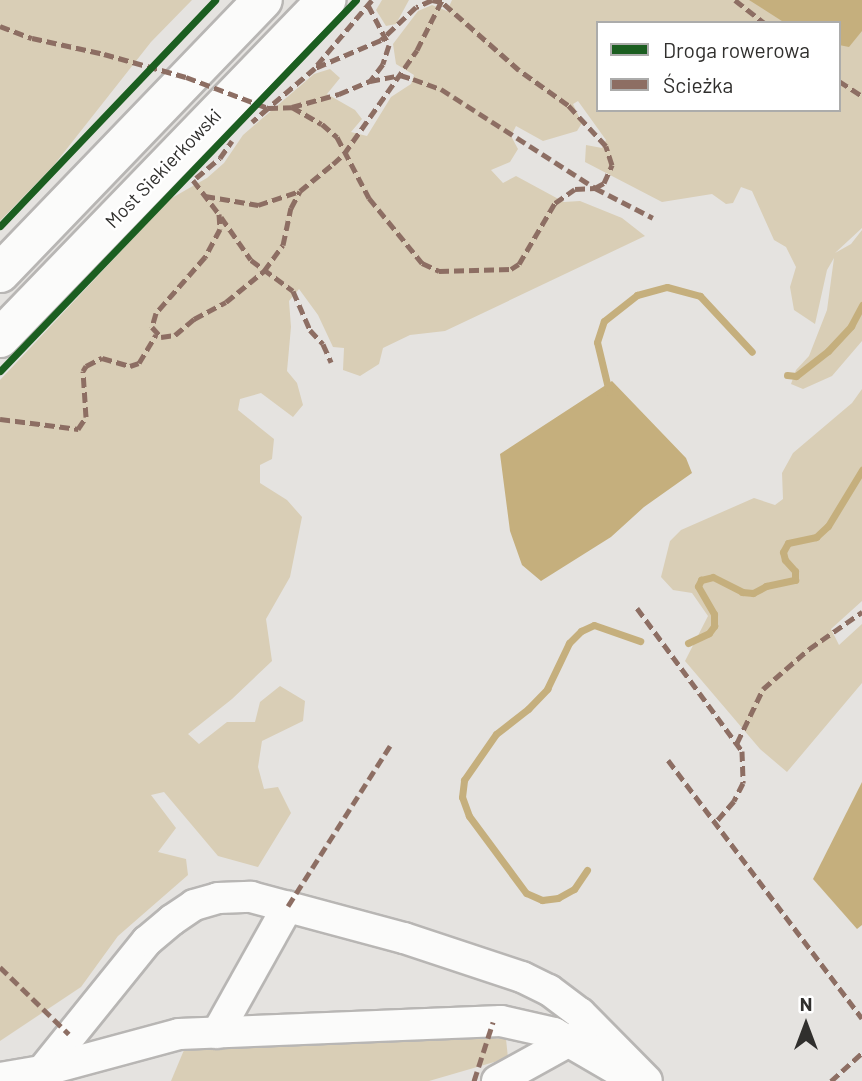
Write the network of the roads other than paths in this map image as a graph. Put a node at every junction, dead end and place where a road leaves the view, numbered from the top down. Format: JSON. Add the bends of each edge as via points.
{"nodes":[{"id":1,"x":263,"y":0,"type":"edge"},
{"id":2,"x":326,"y":0,"type":"edge"},
{"id":3,"x":0,"y":273,"type":"edge"},
{"id":4,"x":0,"y":338,"type":"edge"},
{"id":5,"x":288,"y":906,"type":"junction"},
{"id":6,"x":217,"y":1032,"type":"junction"},
{"id":7,"x":582,"y":1034,"type":"junction"},
{"id":8,"x":51,"y":1076,"type":"edge"},
{"id":9,"x":0,"y":1078,"type":"edge"},
{"id":10,"x":497,"y":1081,"type":"edge"},
{"id":11,"x":636,"y":1081,"type":"edge"},
{"id":12,"x":647,"y":1081,"type":"edge"}],
"edges":[{"from":1,"to":3,"type":"main road"},
{"from":2,"to":4,"type":"main road","name":"Most Siekierkowski"},
{"from":5,"to":6,"type":"lane"},
{"from":5,"to":7,"type":"lane","via":[[522,977],[549,990]]},
{"from":5,"to":8,"type":"lane","via":[[251,897],[218,898],[194,905],[172,920],[147,941]]},
{"from":6,"to":7,"type":"lane","via":[[501,1021]]},
{"from":6,"to":8,"type":"lane","via":[[150,1039]]},
{"from":7,"to":10,"type":"lane"},
{"from":7,"to":11,"type":"lane"},
{"from":7,"to":12,"type":"lane"},
{"from":8,"to":9,"type":"lane"}]}
